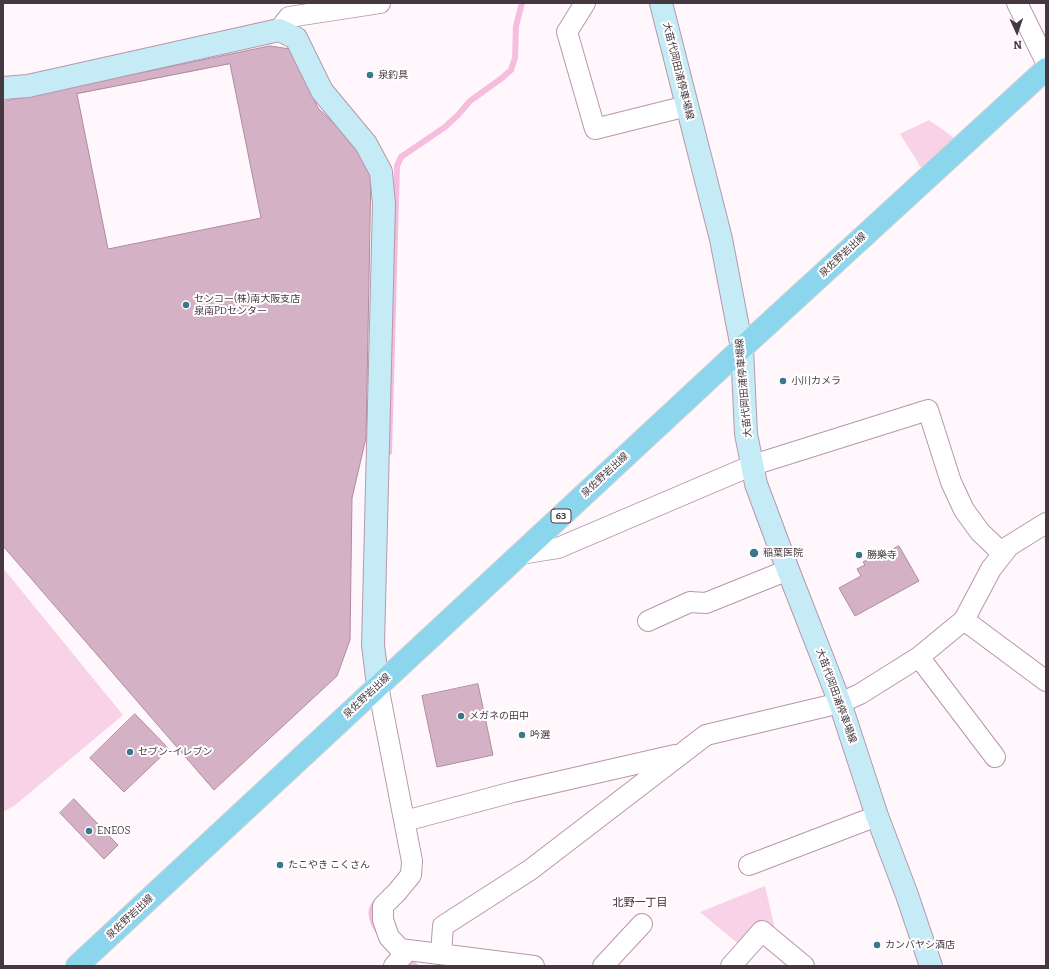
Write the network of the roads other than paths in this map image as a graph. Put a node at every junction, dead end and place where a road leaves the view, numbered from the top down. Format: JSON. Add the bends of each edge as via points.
{"nodes":[{"id":1,"x":380,"y":3,"type":"edge"},
{"id":2,"x":586,"y":3,"type":"edge"},
{"id":3,"x":661,"y":3,"type":"edge"},
{"id":4,"x":1017,"y":3,"type":"edge"},
{"id":5,"x":279,"y":30,"type":"junction"},
{"id":6,"x":1046,"y":62,"type":"edge"},
{"id":7,"x":1046,"y":69,"type":"edge"},
{"id":8,"x":3,"y":88,"type":"edge"},
{"id":9,"x":687,"y":106,"type":"junction"},
{"id":10,"x":742,"y":348,"type":"junction"},
{"id":11,"x":753,"y":465,"type":"junction"},
{"id":12,"x":1046,"y":523,"type":"edge"},
{"id":13,"x":520,"y":554,"type":"junction"},
{"id":14,"x":1003,"y":554,"type":"junction"},
{"id":15,"x":788,"y":570,"type":"junction"},
{"id":16,"x":964,"y":620,"type":"junction"},
{"id":17,"x":648,"y":621,"type":"dead end"},
{"id":18,"x":919,"y":657,"type":"junction"},
{"id":19,"x":1046,"y":682,"type":"edge"},
{"id":20,"x":378,"y":686,"type":"junction"},
{"id":21,"x":840,"y":703,"type":"junction"},
{"id":22,"x":683,"y":753,"type":"junction"},
{"id":23,"x":995,"y":757,"type":"dead end"},
{"id":24,"x":877,"y":816,"type":"junction"},
{"id":25,"x":405,"y":821,"type":"junction"},
{"id":26,"x":749,"y":866,"type":"dead end"},
{"id":27,"x":642,"y":924,"type":"dead end"},
{"id":28,"x":408,"y":950,"type":"junction"},
{"id":29,"x":441,"y":954,"type":"junction"},
{"id":30,"x":77,"y":966,"type":"edge"},
{"id":31,"x":394,"y":966,"type":"edge"},
{"id":32,"x":534,"y":966,"type":"edge"},
{"id":33,"x":603,"y":966,"type":"edge"},
{"id":34,"x":731,"y":966,"type":"edge"},
{"id":35,"x":804,"y":966,"type":"edge"},
{"id":36,"x":931,"y":966,"type":"edge"}],
"edges":[{"from":1,"to":5,"type":"street","via":[[289,17]]},
{"from":2,"to":9,"type":"street","via":[[567,32],[595,129]]},
{"from":3,"to":9,"type":"main road","name":"大苗代岡田浦停車場線"},
{"from":4,"to":6,"type":"street"},
{"from":5,"to":8,"type":"main road","via":[[28,86]]},
{"from":5,"to":20,"type":"main road","via":[[296,38],[322,91],[366,144],[381,172],[384,204],[373,645]]},
{"from":7,"to":10,"type":"main road","name":"泉佐野岩出線","number":"63"},
{"from":9,"to":10,"type":"main road","name":"大苗代岡田浦停車場線","via":[[721,239]]},
{"from":10,"to":11,"type":"main road","name":"大苗代岡田浦停車場線","via":[[746,434]]},
{"from":10,"to":13,"type":"main road","name":"泉佐野岩出線","number":"63"},
{"from":11,"to":13,"type":"street","via":[[558,548]]},
{"from":11,"to":14,"type":"street","via":[[928,410],[964,510],[980,532]]},
{"from":11,"to":15,"type":"main road","name":"大苗代岡田浦停車場線","via":[[756,484]]},
{"from":12,"to":14,"type":"street","via":[[1009,546]]},
{"from":13,"to":20,"type":"main road","name":"泉佐野岩出線","number":"63"},
{"from":14,"to":16,"type":"street","via":[[991,569]]},
{"from":15,"to":17,"type":"street","via":[[706,603],[690,602]]},
{"from":15,"to":21,"type":"main road","name":"大苗代岡田浦停車場線"},
{"from":16,"to":18,"type":"street"},
{"from":16,"to":19,"type":"street"},
{"from":18,"to":21,"type":"street","via":[[860,694]]},
{"from":18,"to":23,"type":"street"},
{"from":20,"to":25,"type":"street"},
{"from":20,"to":30,"type":"main road","name":"泉佐野岩出線","number":"63"},
{"from":21,"to":22,"type":"street","via":[[706,735]]},
{"from":21,"to":24,"type":"main road","name":"大苗代岡田浦停車場線"},
{"from":22,"to":25,"type":"street","via":[[520,790]]},
{"from":22,"to":29,"type":"street","via":[[530,870],[443,926]]},
{"from":24,"to":26,"type":"street"},
{"from":24,"to":36,"type":"main road","name":"大苗代岡田浦停車場線"},
{"from":25,"to":28,"type":"street","via":[[412,861],[411,875],[383,906],[383,920],[389,937],[400,949]]},
{"from":27,"to":33,"type":"street"},
{"from":28,"to":29,"type":"street"},
{"from":28,"to":31,"type":"street"},
{"from":29,"to":32,"type":"street"},
{"from":34,"to":35,"type":"street","via":[[762,931]]}]}
